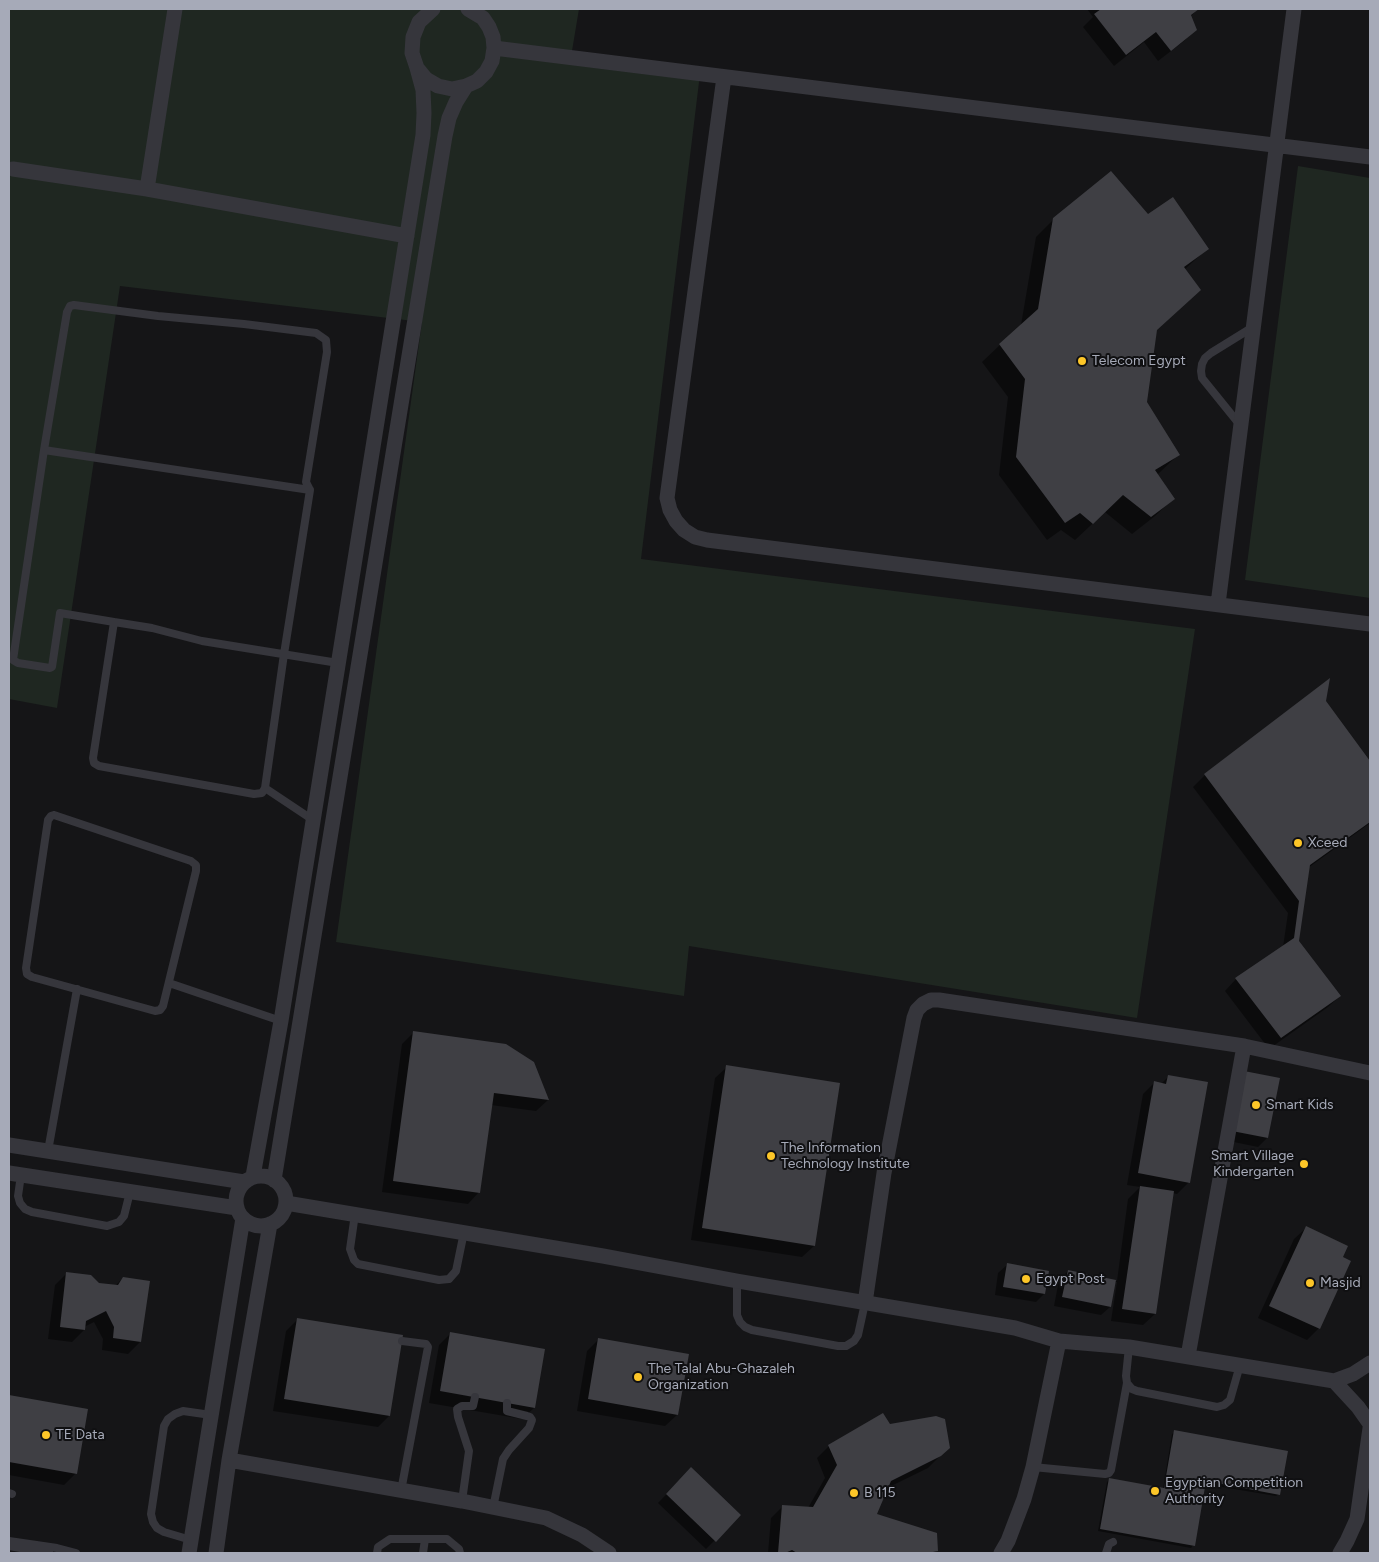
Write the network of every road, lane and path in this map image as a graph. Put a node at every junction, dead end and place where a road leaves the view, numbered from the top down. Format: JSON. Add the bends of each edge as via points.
{"nodes":[{"id":1,"x":175,"y":9,"type":"edge"},
{"id":2,"x":468,"y":9,"type":"edge"},
{"id":3,"x":1294,"y":9,"type":"edge"},
{"id":4,"x":434,"y":10,"type":"edge"},
{"id":5,"x":481,"y":13,"type":"edge"},
{"id":6,"x":494,"y":48,"type":"junction"},
{"id":7,"x":417,"y":68,"type":"junction"},
{"id":8,"x":724,"y":77,"type":"junction"},
{"id":9,"x":466,"y":86,"type":"junction"},
{"id":10,"x":1277,"y":145,"type":"junction"},
{"id":11,"x":1370,"y":157,"type":"edge"},
{"id":12,"x":13,"y":169,"type":"dead end"},
{"id":13,"x":147,"y":189,"type":"junction"},
{"id":14,"x":407,"y":236,"type":"junction"},
{"id":15,"x":1254,"y":327,"type":"junction"},
{"id":16,"x":1241,"y":427,"type":"junction"},
{"id":17,"x":44,"y":450,"type":"junction"},
{"id":18,"x":310,"y":490,"type":"junction"},
{"id":19,"x":1218,"y":604,"type":"junction"},
{"id":20,"x":114,"y":622,"type":"junction"},
{"id":21,"x":1370,"y":624,"type":"edge"},
{"id":22,"x":284,"y":654,"type":"junction"},
{"id":23,"x":338,"y":663,"type":"junction"},
{"id":24,"x":265,"y":788,"type":"junction"},
{"id":25,"x":313,"y":820,"type":"junction"},
{"id":26,"x":168,"y":983,"type":"junction"},
{"id":27,"x":77,"y":989,"type":"junction"},
{"id":28,"x":281,"y":1021,"type":"junction"},
{"id":29,"x":1244,"y":1046,"type":"junction"},
{"id":30,"x":1370,"y":1073,"type":"edge"},
{"id":31,"x":9,"y":1145,"type":"edge"},
{"id":32,"x":48,"y":1151,"type":"junction"},
{"id":33,"x":15,"y":1174,"type":"edge"},
{"id":34,"x":249,"y":1179,"type":"junction"},
{"id":35,"x":274,"y":1180,"type":"junction"},
{"id":36,"x":130,"y":1192,"type":"junction"},
{"id":37,"x":286,"y":1203,"type":"junction"},
{"id":38,"x":240,"y":1213,"type":"junction"},
{"id":39,"x":355,"y":1214,"type":"junction"},
{"id":40,"x":270,"y":1224,"type":"junction"},
{"id":41,"x":464,"y":1232,"type":"junction"},
{"id":42,"x":738,"y":1282,"type":"junction"},
{"id":43,"x":865,"y":1303,"type":"junction"},
{"id":44,"x":402,"y":1341,"type":"dead end"},
{"id":45,"x":1059,"y":1341,"type":"junction"},
{"id":46,"x":1130,"y":1347,"type":"junction"},
{"id":47,"x":1188,"y":1356,"type":"junction"},
{"id":48,"x":1370,"y":1363,"type":"edge"},
{"id":49,"x":1240,"y":1365,"type":"junction"},
{"id":50,"x":1334,"y":1381,"type":"junction"},
{"id":51,"x":1127,"y":1384,"type":"junction"},
{"id":52,"x":475,"y":1398,"type":"dead end"},
{"id":53,"x":507,"y":1403,"type":"dead end"},
{"id":54,"x":211,"y":1415,"type":"junction"},
{"id":55,"x":1370,"y":1426,"type":"edge"},
{"id":56,"x":229,"y":1460,"type":"junction"},
{"id":57,"x":1033,"y":1467,"type":"junction"},
{"id":58,"x":400,"y":1491,"type":"junction"},
{"id":59,"x":462,"y":1501,"type":"junction"},
{"id":60,"x":493,"y":1508,"type":"junction"},
{"id":61,"x":425,"y":1539,"type":"junction"},
{"id":62,"x":9,"y":1541,"type":"edge"},
{"id":63,"x":1112,"y":1542,"type":"dead end"},
{"id":64,"x":9,"y":1546,"type":"edge"},
{"id":65,"x":190,"y":1546,"type":"edge"},
{"id":66,"x":49,"y":1553,"type":"edge"},
{"id":67,"x":76,"y":1553,"type":"edge"},
{"id":68,"x":216,"y":1553,"type":"edge"},
{"id":69,"x":377,"y":1553,"type":"edge"},
{"id":70,"x":423,"y":1553,"type":"edge"},
{"id":71,"x":460,"y":1553,"type":"edge"},
{"id":72,"x":609,"y":1553,"type":"edge"},
{"id":73,"x":1001,"y":1553,"type":"edge"},
{"id":74,"x":1106,"y":1553,"type":"edge"},
{"id":75,"x":1340,"y":1553,"type":"edge"}],
"edges":[{"from":1,"to":13,"type":"street"},
{"from":2,"to":5,"type":"street"},
{"from":3,"to":10,"type":"street"},
{"from":4,"to":7,"type":"street","via":[[419,22],[412,37],[412,53]]},
{"from":5,"to":6,"type":"street","via":[[493,37]]},
{"from":6,"to":8,"type":"street"},
{"from":6,"to":9,"type":"street","via":[[486,72]]},
{"from":7,"to":9,"type":"street","via":[[438,86],[452,89]]},
{"from":7,"to":14,"type":"street","via":[[422,90],[424,135]]},
{"from":8,"to":10,"type":"street"},
{"from":8,"to":19,"type":"street","via":[[667,498],[670,510],[684,530],[707,540]]},
{"from":9,"to":35,"type":"street","via":[[448,118],[444,136]]},
{"from":10,"to":11,"type":"street"},
{"from":10,"to":15,"type":"street"},
{"from":12,"to":13,"type":"street"},
{"from":13,"to":14,"type":"street"},
{"from":14,"to":23,"type":"street"},
{"from":15,"to":16,"type":"street"},
{"from":15,"to":16,"type":"lane","via":[[1205,358],[1201,371],[1202,378]]},
{"from":16,"to":19,"type":"street"},
{"from":17,"to":18,"type":"lane"},
{"from":17,"to":18,"type":"lane","via":[[70,306],[316,333],[327,344],[306,482]]},
{"from":17,"to":20,"type":"lane","via":[[14,660],[52,667],[60,613]]},
{"from":18,"to":22,"type":"lane"},
{"from":19,"to":21,"type":"street"},
{"from":20,"to":22,"type":"lane"},
{"from":20,"to":24,"type":"lane","via":[[94,763],[254,794],[262,793]]},
{"from":22,"to":23,"type":"lane"},
{"from":22,"to":24,"type":"lane"},
{"from":23,"to":25,"type":"street"},
{"from":24,"to":25,"type":"lane"},
{"from":25,"to":28,"type":"street"},
{"from":26,"to":27,"type":"lane","via":[[163,1006],[158,1011]]},
{"from":26,"to":27,"type":"lane","via":[[196,865],[54,815],[48,820],[26,971],[32,977]]},
{"from":26,"to":28,"type":"lane"},
{"from":27,"to":32,"type":"lane"},
{"from":28,"to":34,"type":"street"},
{"from":29,"to":30,"type":"street"},
{"from":29,"to":43,"type":"street","via":[[939,1000],[923,1004],[914,1018],[884,1173]]},
{"from":29,"to":47,"type":"street"},
{"from":31,"to":32,"type":"street"},
{"from":32,"to":34,"type":"street"},
{"from":33,"to":36,"type":"street"},
{"from":33,"to":36,"type":"lane","via":[[18,1196],[24,1209],[107,1226],[114,1225],[124,1216]]},
{"from":34,"to":35,"type":"street","via":[[268,1176]]},
{"from":34,"to":38,"type":"street","via":[[236,1194]]},
{"from":35,"to":37,"type":"street","via":[[283,1190]]},
{"from":36,"to":38,"type":"street"},
{"from":37,"to":39,"type":"street"},
{"from":37,"to":40,"type":"street","via":[[281,1215]]},
{"from":38,"to":40,"type":"street","via":[[256,1225]]},
{"from":38,"to":54,"type":"street"},
{"from":39,"to":41,"type":"street"},
{"from":39,"to":41,"type":"lane","via":[[350,1249],[358,1264],[439,1280],[449,1278],[456,1271]]},
{"from":40,"to":56,"type":"street"},
{"from":41,"to":42,"type":"street"},
{"from":42,"to":43,"type":"street"},
{"from":42,"to":43,"type":"lane","via":[[737,1315],[745,1327],[838,1346],[854,1342]]},
{"from":43,"to":45,"type":"street","via":[[1015,1328]]},
{"from":44,"to":58,"type":"lane","via":[[428,1347]]},
{"from":45,"to":46,"type":"street"},
{"from":45,"to":57,"type":"street"},
{"from":46,"to":47,"type":"street"},
{"from":46,"to":51,"type":"lane"},
{"from":47,"to":49,"type":"street"},
{"from":48,"to":50,"type":"street"},
{"from":49,"to":50,"type":"street"},
{"from":49,"to":51,"type":"lane","via":[[1230,1400],[1216,1407],[1137,1391]]},
{"from":50,"to":55,"type":"street"},
{"from":51,"to":57,"type":"lane","via":[[1109,1473]]},
{"from":52,"to":59,"type":"lane","via":[[473,1406],[457,1409],[470,1451]]},
{"from":53,"to":60,"type":"lane","via":[[507,1411],[532,1420],[502,1459]]},
{"from":54,"to":65,"type":"street"},
{"from":54,"to":65,"type":"lane","via":[[183,1411],[168,1419],[164,1426],[153,1522],[157,1528]]},
{"from":55,"to":75,"type":"street","via":[[1357,1519]]},
{"from":56,"to":58,"type":"street"},
{"from":56,"to":68,"type":"street"},
{"from":57,"to":73,"type":"street","via":[[1024,1499]]},
{"from":58,"to":59,"type":"street"},
{"from":59,"to":60,"type":"street"},
{"from":60,"to":72,"type":"street","via":[[546,1518],[582,1535]]},
{"from":61,"to":69,"type":"lane","via":[[390,1539],[378,1547]]},
{"from":61,"to":70,"type":"lane"},
{"from":61,"to":71,"type":"lane","via":[[447,1540]]},
{"from":62,"to":67,"type":"lane"},
{"from":63,"to":74,"type":"lane"},
{"from":64,"to":66,"type":"lane"}]}
